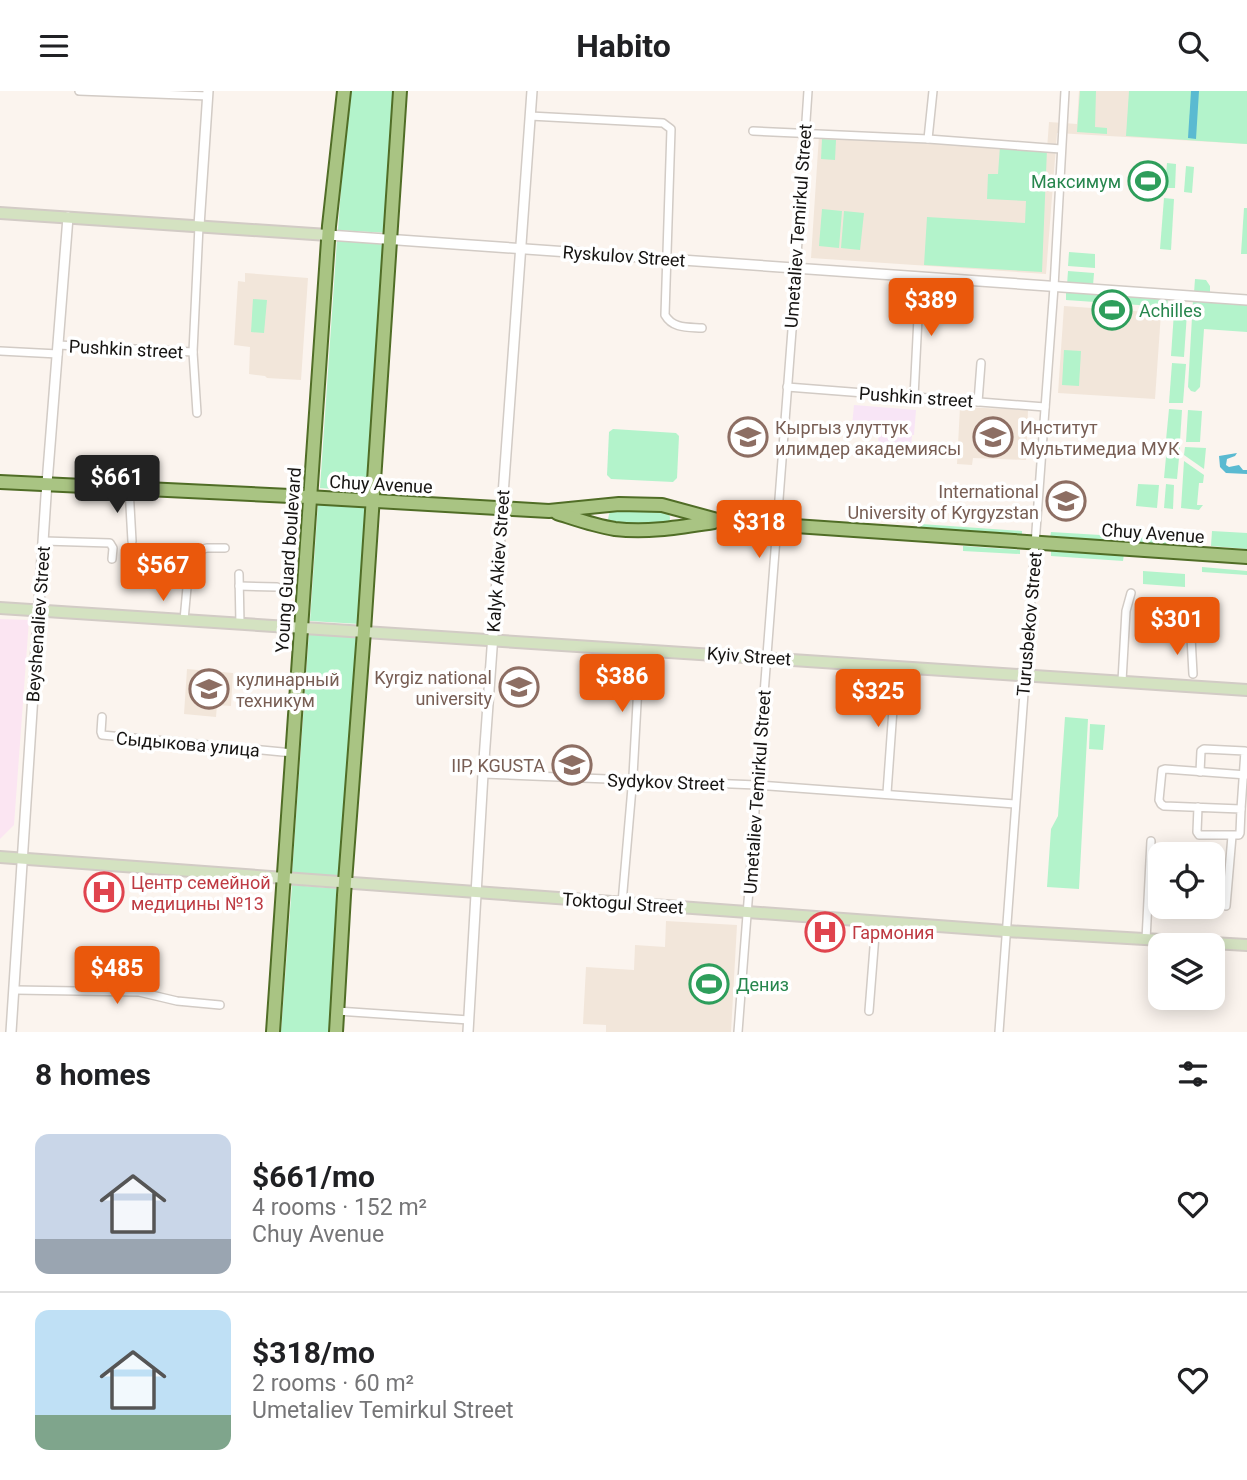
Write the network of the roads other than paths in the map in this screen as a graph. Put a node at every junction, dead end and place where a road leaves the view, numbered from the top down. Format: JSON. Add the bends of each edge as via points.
{"nodes":[{"id":1,"x":79,"y":91,"type":"edge"},
{"id":2,"x":344,"y":91,"type":"edge"},
{"id":3,"x":400,"y":91,"type":"edge"},
{"id":4,"x":532,"y":91,"type":"edge"},
{"id":5,"x":808,"y":91,"type":"edge"},
{"id":6,"x":933,"y":91,"type":"edge"},
{"id":7,"x":1065,"y":91,"type":"edge"},
{"id":8,"x":208,"y":94,"type":"edge"},
{"id":9,"x":530,"y":116,"type":"junction"},
{"id":10,"x":753,"y":131,"type":"dead end"},
{"id":11,"x":805,"y":132,"type":"junction"},
{"id":12,"x":928,"y":139,"type":"junction"},
{"id":13,"x":1061,"y":149,"type":"junction"},
{"id":14,"x":0,"y":213,"type":"edge"},
{"id":15,"x":68,"y":217,"type":"junction"},
{"id":16,"x":199,"y":226,"type":"junction"},
{"id":17,"x":328,"y":235,"type":"junction"},
{"id":18,"x":390,"y":239,"type":"junction"},
{"id":19,"x":521,"y":249,"type":"junction"},
{"id":20,"x":667,"y":259,"type":"junction"},
{"id":21,"x":795,"y":269,"type":"junction"},
{"id":22,"x":920,"y":278,"type":"junction"},
{"id":23,"x":1054,"y":287,"type":"junction"},
{"id":24,"x":1247,"y":300,"type":"edge"},
{"id":25,"x":702,"y":328,"type":"dead end"},
{"id":26,"x":58,"y":349,"type":"junction"},
{"id":27,"x":0,"y":351,"type":"edge"},
{"id":28,"x":193,"y":352,"type":"junction"},
{"id":29,"x":981,"y":363,"type":"dead end"},
{"id":30,"x":786,"y":387,"type":"junction"},
{"id":31,"x":914,"y":397,"type":"junction"},
{"id":32,"x":978,"y":401,"type":"junction"},
{"id":33,"x":1045,"y":407,"type":"junction"},
{"id":34,"x":197,"y":413,"type":"dead end"},
{"id":35,"x":0,"y":482,"type":"edge"},
{"id":36,"x":47,"y":484,"type":"junction"},
{"id":37,"x":130,"y":488,"type":"junction"},
{"id":38,"x":309,"y":497,"type":"junction"},
{"id":39,"x":373,"y":501,"type":"junction"},
{"id":40,"x":502,"y":508,"type":"junction"},
{"id":41,"x":550,"y":511,"type":"junction"},
{"id":42,"x":721,"y":521,"type":"junction"},
{"id":43,"x":776,"y":525,"type":"junction"},
{"id":44,"x":44,"y":541,"type":"junction"},
{"id":45,"x":132,"y":541,"type":"dead end"},
{"id":46,"x":1035,"y":543,"type":"junction"},
{"id":47,"x":225,"y":548,"type":"dead end"},
{"id":48,"x":1247,"y":557,"type":"edge"},
{"id":49,"x":112,"y":559,"type":"dead end"},
{"id":50,"x":239,"y":574,"type":"dead end"},
{"id":51,"x":239,"y":586,"type":"junction"},
{"id":52,"x":277,"y":587,"type":"dead end"},
{"id":53,"x":1130,"y":593,"type":"dead end"},
{"id":54,"x":0,"y":608,"type":"edge"},
{"id":55,"x":39,"y":611,"type":"junction"},
{"id":56,"x":184,"y":620,"type":"junction"},
{"id":57,"x":240,"y":624,"type":"junction"},
{"id":58,"x":301,"y":628,"type":"junction"},
{"id":59,"x":364,"y":631,"type":"junction"},
{"id":60,"x":1191,"y":637,"type":"dead end"},
{"id":61,"x":493,"y":640,"type":"junction"},
{"id":62,"x":640,"y":649,"type":"junction"},
{"id":63,"x":766,"y":657,"type":"junction"},
{"id":64,"x":896,"y":667,"type":"junction"},
{"id":65,"x":1193,"y":674,"type":"dead end"},
{"id":66,"x":1024,"y":675,"type":"junction"},
{"id":67,"x":1122,"y":681,"type":"junction"},
{"id":68,"x":1247,"y":690,"type":"edge"},
{"id":69,"x":102,"y":717,"type":"dead end"},
{"id":70,"x":293,"y":753,"type":"junction"},
{"id":71,"x":1200,"y":772,"type":"junction"},
{"id":72,"x":483,"y":774,"type":"junction"},
{"id":73,"x":1245,"y":775,"type":"edge"},
{"id":74,"x":632,"y":781,"type":"junction"},
{"id":75,"x":757,"y":785,"type":"junction"},
{"id":76,"x":887,"y":793,"type":"junction"},
{"id":77,"x":1015,"y":804,"type":"junction"},
{"id":78,"x":1198,"y":807,"type":"junction"},
{"id":79,"x":1241,"y":809,"type":"junction"},
{"id":80,"x":1231,"y":836,"type":"junction"},
{"id":81,"x":1151,"y":841,"type":"dead end"},
{"id":82,"x":0,"y":857,"type":"edge"},
{"id":83,"x":22,"y":859,"type":"junction"},
{"id":84,"x":284,"y":879,"type":"junction"},
{"id":85,"x":345,"y":884,"type":"junction"},
{"id":86,"x":477,"y":893,"type":"junction"},
{"id":87,"x":622,"y":903,"type":"junction"},
{"id":88,"x":1226,"y":906,"type":"dead end"},
{"id":89,"x":748,"y":912,"type":"junction"},
{"id":90,"x":877,"y":922,"type":"junction"},
{"id":91,"x":1006,"y":931,"type":"junction"},
{"id":92,"x":1146,"y":940,"type":"junction"},
{"id":93,"x":1247,"y":945,"type":"edge"},
{"id":94,"x":15,"y":990,"type":"junction"},
{"id":95,"x":220,"y":1005,"type":"dead end"},
{"id":96,"x":337,"y":1011,"type":"junction"},
{"id":97,"x":869,"y":1011,"type":"dead end"},
{"id":98,"x":469,"y":1020,"type":"junction"},
{"id":99,"x":11,"y":1032,"type":"edge"},
{"id":100,"x":272,"y":1032,"type":"edge"},
{"id":101,"x":335,"y":1032,"type":"edge"},
{"id":102,"x":468,"y":1032,"type":"edge"},
{"id":103,"x":738,"y":1032,"type":"edge"},
{"id":104,"x":999,"y":1032,"type":"edge"}],
"edges":[{"from":1,"to":8,"type":"street"},
{"from":2,"to":17,"type":"main road","name":"Young Guard boulevard"},
{"from":3,"to":18,"type":"main road"},
{"from":4,"to":9,"type":"street","name":"Kalyk Akiev Street"},
{"from":5,"to":11,"type":"street","name":"Umetaliev Temirkul Street"},
{"from":6,"to":12,"type":"street"},
{"from":7,"to":13,"type":"street","name":"Turusbekov Street"},
{"from":8,"to":16,"type":"street"},
{"from":9,"to":19,"type":"street","name":"Kalyk Akiev Street"},
{"from":9,"to":20,"type":"street","via":[[663,123],[671,129]]},
{"from":10,"to":11,"type":"street"},
{"from":11,"to":12,"type":"street"},
{"from":11,"to":21,"type":"street","name":"Umetaliev Temirkul Street"},
{"from":12,"to":13,"type":"street"},
{"from":13,"to":23,"type":"street","name":"Turusbekov Street"},
{"from":14,"to":15,"type":"main road","name":"Ryskulov Street"},
{"from":15,"to":16,"type":"main road","name":"Ryskulov Street"},
{"from":15,"to":26,"type":"street","name":"Beyshenaliev Street"},
{"from":16,"to":17,"type":"main road","name":"Ryskulov Street"},
{"from":16,"to":28,"type":"street"},
{"from":17,"to":18,"type":"street","name":"Ryskulov Street"},
{"from":17,"to":38,"type":"main road","name":"Young Guard boulevard"},
{"from":18,"to":19,"type":"street","name":"Ryskulov Street"},
{"from":18,"to":39,"type":"main road"},
{"from":19,"to":20,"type":"street","name":"Ryskulov Street"},
{"from":19,"to":40,"type":"street","name":"Kalyk Akiev Street"},
{"from":20,"to":21,"type":"street","name":"Ryskulov Street"},
{"from":20,"to":25,"type":"street","via":[[665,315],[677,327]]},
{"from":21,"to":22,"type":"street","name":"Ryskulov Street"},
{"from":21,"to":30,"type":"street","name":"Umetaliev Temirkul Street"},
{"from":22,"to":23,"type":"street","name":"Ryskulov Street"},
{"from":22,"to":31,"type":"street"},
{"from":23,"to":24,"type":"street","name":"Ryskulov Street"},
{"from":23,"to":33,"type":"street","name":"Turusbekov Street"},
{"from":26,"to":27,"type":"street","name":"Pushkin street"},
{"from":26,"to":28,"type":"street","name":"Pushkin street"},
{"from":26,"to":36,"type":"street","name":"Beyshenaliev Street"},
{"from":28,"to":34,"type":"street"},
{"from":29,"to":32,"type":"street"},
{"from":30,"to":31,"type":"street","name":"Pushkin street"},
{"from":30,"to":43,"type":"street","name":"Umetaliev Temirkul Street"},
{"from":31,"to":32,"type":"street","name":"Pushkin street"},
{"from":32,"to":33,"type":"street","name":"Pushkin street"},
{"from":33,"to":46,"type":"street","name":"Turusbekov Street"},
{"from":35,"to":36,"type":"main road","name":"Chuy Avenue"},
{"from":36,"to":37,"type":"main road","name":"Chuy Avenue"},
{"from":36,"to":44,"type":"street","name":"Beyshenaliev Street"},
{"from":37,"to":38,"type":"main road","name":"Chuy Avenue"},
{"from":37,"to":45,"type":"street"},
{"from":38,"to":39,"type":"main road","name":"Chuy Avenue"},
{"from":38,"to":58,"type":"main road","name":"Young Guard boulevard"},
{"from":39,"to":40,"type":"main road","name":"Chuy Avenue"},
{"from":39,"to":59,"type":"main road"},
{"from":40,"to":41,"type":"main road","name":"Chuy Avenue"},
{"from":40,"to":61,"type":"street","name":"Kalyk Akiev Street"},
{"from":41,"to":42,"type":"main road","name":"Chuy Avenue","via":[[662,505]]},
{"from":41,"to":42,"type":"main road","name":"Chuy Avenue","via":[[617,529],[661,530]]},
{"from":42,"to":43,"type":"main road","name":"Chuy Avenue"},
{"from":43,"to":46,"type":"main road","name":"Chuy Avenue"},
{"from":43,"to":63,"type":"street","name":"Umetaliev Temirkul Street"},
{"from":44,"to":49,"type":"street","via":[[110,543]]},
{"from":44,"to":55,"type":"street","name":"Beyshenaliev Street"},
{"from":46,"to":48,"type":"main road","name":"Chuy Avenue"},
{"from":46,"to":66,"type":"street","name":"Turusbekov Street"},
{"from":47,"to":56,"type":"street","via":[[203,549],[189,566]]},
{"from":50,"to":51,"type":"street"},
{"from":51,"to":52,"type":"street"},
{"from":51,"to":57,"type":"street"},
{"from":53,"to":67,"type":"street"},
{"from":54,"to":55,"type":"main road","name":"Kyiv Street"},
{"from":55,"to":56,"type":"main road","name":"Kyiv Street"},
{"from":55,"to":83,"type":"street","name":"Beyshenaliev Street"},
{"from":56,"to":57,"type":"main road","name":"Kyiv Street"},
{"from":57,"to":58,"type":"main road","name":"Kyiv Street"},
{"from":58,"to":59,"type":"main road","name":"Kyiv Street"},
{"from":58,"to":70,"type":"main road","name":"Young Guard boulevard"},
{"from":59,"to":61,"type":"main road","name":"Kyiv Street"},
{"from":59,"to":85,"type":"main road"},
{"from":60,"to":65,"type":"street"},
{"from":61,"to":62,"type":"main road","name":"Kyiv Street"},
{"from":61,"to":72,"type":"street","name":"Kalyk Akiev Street"},
{"from":62,"to":63,"type":"main road","name":"Kyiv Street"},
{"from":62,"to":74,"type":"street"},
{"from":63,"to":64,"type":"main road","name":"Kyiv Street"},
{"from":63,"to":75,"type":"street","name":"Umetaliev Temirkul Street"},
{"from":64,"to":66,"type":"main road","name":"Kyiv Street"},
{"from":64,"to":76,"type":"street"},
{"from":66,"to":67,"type":"main road","name":"Kyiv Street"},
{"from":66,"to":77,"type":"street","name":"Turusbekov Street"},
{"from":67,"to":68,"type":"main road","name":"Kyiv Street"},
{"from":69,"to":70,"type":"street","name":"Сыдыкова улица","via":[[102,735]]},
{"from":70,"to":84,"type":"main road","name":"Young Guard boulevard"},
{"from":71,"to":73,"type":"street"},
{"from":71,"to":73,"type":"street","via":[[1201,751],[1243,750]]},
{"from":71,"to":78,"type":"street","via":[[1162,770],[1159,800],[1164,806]]},
{"from":72,"to":74,"type":"street","name":"Sydykov Street"},
{"from":72,"to":86,"type":"street","name":"Kalyk Akiev Street"},
{"from":73,"to":79,"type":"street"},
{"from":74,"to":75,"type":"street","name":"Sydykov Street"},
{"from":74,"to":87,"type":"street"},
{"from":75,"to":76,"type":"street","name":"Sydykov Street"},
{"from":75,"to":89,"type":"street","name":"Umetaliev Temirkul Street"},
{"from":76,"to":77,"type":"street","name":"Sydykov Street"},
{"from":77,"to":91,"type":"street","name":"Turusbekov Street"},
{"from":78,"to":79,"type":"street"},
{"from":78,"to":80,"type":"street","via":[[1199,835]]},
{"from":79,"to":80,"type":"street","via":[[1239,835]]},
{"from":80,"to":88,"type":"street"},
{"from":81,"to":92,"type":"street"},
{"from":82,"to":83,"type":"main road","name":"Toktogul Street"},
{"from":83,"to":84,"type":"main road","name":"Toktogul Street"},
{"from":83,"to":94,"type":"street","name":"Beyshenaliev Street"},
{"from":84,"to":85,"type":"main road","name":"Toktogul Street"},
{"from":84,"to":100,"type":"main road","name":"Young Guard boulevard"},
{"from":85,"to":86,"type":"main road","name":"Toktogul Street"},
{"from":85,"to":96,"type":"main road"},
{"from":86,"to":87,"type":"main road","name":"Toktogul Street"},
{"from":86,"to":98,"type":"street","name":"Kalyk Akiev Street"},
{"from":87,"to":89,"type":"main road","name":"Toktogul Street"},
{"from":89,"to":90,"type":"main road","name":"Toktogul Street"},
{"from":89,"to":103,"type":"street","name":"Umetaliev Temirkul Street"},
{"from":90,"to":91,"type":"main road","name":"Toktogul Street"},
{"from":90,"to":97,"type":"street"},
{"from":91,"to":92,"type":"main road","name":"Toktogul Street"},
{"from":91,"to":104,"type":"street","name":"Turusbekov Street"},
{"from":92,"to":93,"type":"main road","name":"Toktogul Street"},
{"from":94,"to":95,"type":"street","via":[[139,992],[177,1002]]},
{"from":94,"to":99,"type":"street","name":"Beyshenaliev Street"},
{"from":96,"to":98,"type":"street"},
{"from":96,"to":101,"type":"main road"},
{"from":98,"to":102,"type":"street","name":"Kalyk Akiev Street"}]}
